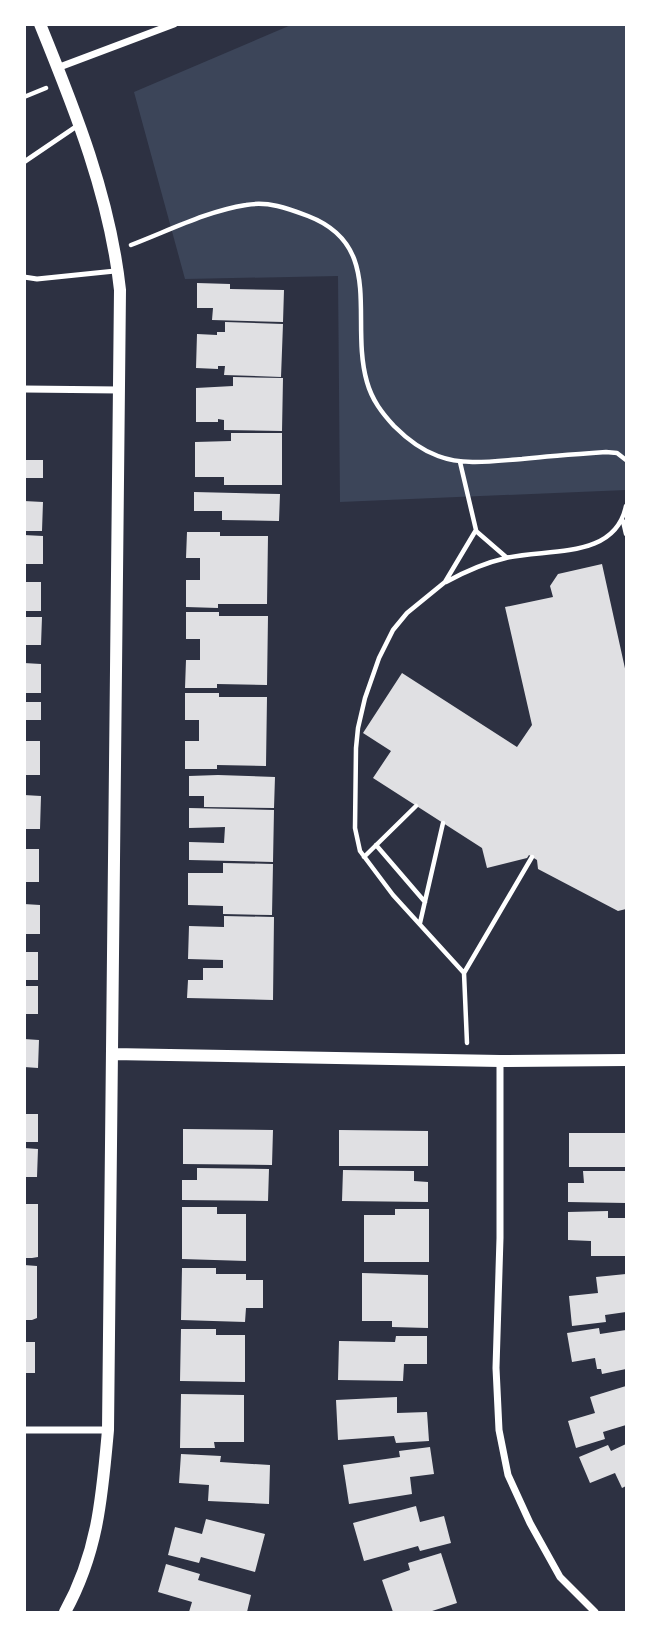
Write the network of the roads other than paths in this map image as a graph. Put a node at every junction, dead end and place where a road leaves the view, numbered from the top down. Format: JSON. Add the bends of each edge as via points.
{"nodes":[{"id":1,"x":40,"y":24,"type":"edge"},
{"id":2,"x":174,"y":24,"type":"edge"},
{"id":3,"x":57,"y":68,"type":"junction"},
{"id":4,"x":80,"y":124,"type":"junction"},
{"id":5,"x":24,"y":162,"type":"edge"},
{"id":6,"x":118,"y":271,"type":"junction"},
{"id":7,"x":24,"y":277,"type":"edge"},
{"id":8,"x":24,"y":389,"type":"edge"},
{"id":9,"x":119,"y":390,"type":"junction"},
{"id":10,"x":112,"y":1054,"type":"junction"},
{"id":11,"x":626,"y":1060,"type":"edge"},
{"id":12,"x":500,"y":1061,"type":"junction"},
{"id":13,"x":24,"y":1430,"type":"edge"},
{"id":14,"x":108,"y":1430,"type":"junction"},
{"id":15,"x":65,"y":1612,"type":"edge"},
{"id":16,"x":595,"y":1612,"type":"edge"}],
"edges":[{"from":1,"to":3,"type":"street"},
{"from":2,"to":3,"type":"street"},
{"from":3,"to":4,"type":"street"},
{"from":4,"to":5,"type":"lane"},
{"from":4,"to":6,"type":"street"},
{"from":6,"to":7,"type":"lane"},
{"from":6,"to":9,"type":"street"},
{"from":8,"to":9,"type":"street"},
{"from":9,"to":10,"type":"street"},
{"from":10,"to":12,"type":"street"},
{"from":10,"to":14,"type":"street"},
{"from":11,"to":12,"type":"street"},
{"from":12,"to":16,"type":"street","via":[[499,1430],[508,1475],[530,1523],[560,1577]]},
{"from":13,"to":14,"type":"street"},
{"from":14,"to":15,"type":"street","via":[[94,1543],[79,1588]]}]}
